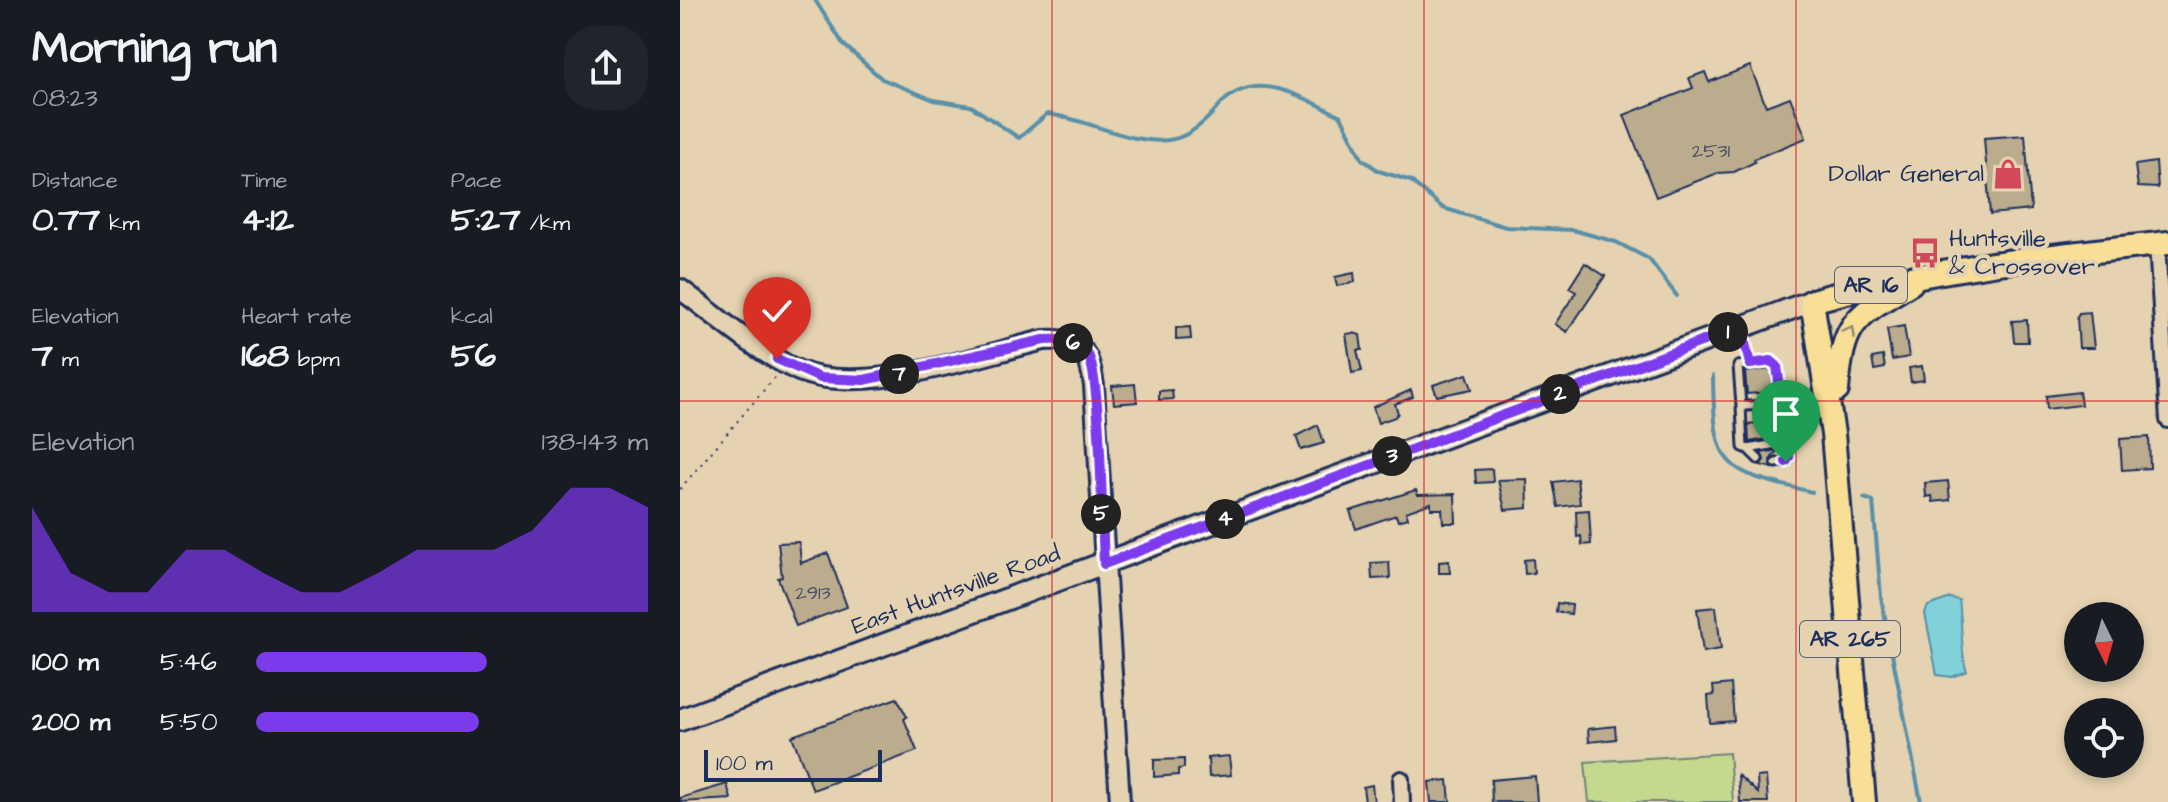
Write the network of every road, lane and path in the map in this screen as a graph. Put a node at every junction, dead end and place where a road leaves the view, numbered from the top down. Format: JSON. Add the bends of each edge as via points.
{"nodes":[{"id":1,"x":2163,"y":243,"type":"edge"},
{"id":2,"x":1930,"y":272,"type":"junction"},
{"id":3,"x":680,"y":289,"type":"edge"},
{"id":4,"x":1812,"y":301,"type":"junction"},
{"id":5,"x":1741,"y":327,"type":"junction"},
{"id":6,"x":785,"y":364,"type":"junction"},
{"id":7,"x":1756,"y":365,"type":"junction"},
{"id":8,"x":1761,"y":393,"type":"dead end"},
{"id":9,"x":1829,"y":404,"type":"junction"},
{"id":10,"x":1762,"y":405,"type":"junction"},
{"id":11,"x":1782,"y":405,"type":"junction"},
{"id":12,"x":1741,"y":406,"type":"junction"},
{"id":13,"x":2168,"y":420,"type":"edge"},
{"id":14,"x":1833,"y":434,"type":"junction"},
{"id":15,"x":1787,"y":442,"type":"junction"},
{"id":16,"x":1748,"y":449,"type":"junction"},
{"id":17,"x":1758,"y":459,"type":"dead end"},
{"id":18,"x":1776,"y":463,"type":"dead end"},
{"id":19,"x":680,"y":489,"type":"edge"},
{"id":20,"x":1104,"y":564,"type":"junction"},
{"id":21,"x":680,"y":720,"type":"edge"},
{"id":22,"x":1401,"y":779,"type":"dead end"},
{"id":23,"x":1120,"y":802,"type":"edge"},
{"id":24,"x":1402,"y":802,"type":"edge"},
{"id":25,"x":1864,"y":802,"type":"edge"}],
"edges":[{"from":1,"to":2,"type":"main road","name":"East Huntsville Road","number":"AR 16"},
{"from":1,"to":13,"type":"street"},
{"from":2,"to":4,"type":"main road","name":"East Huntsville Road","number":"AR 16"},
{"from":14,"to":2,"type":"main road","one_way":true,"via":[[1847,333],[1869,308]]},
{"from":3,"to":6,"type":"street"},
{"from":4,"to":5,"type":"main road","name":"East Huntsville Road","number":"AR 16"},
{"from":4,"to":9,"type":"main road","number":"AR 265"},
{"from":5,"to":7,"type":"lane"},
{"from":5,"to":20,"type":"main road","name":"East Huntsville Road","number":"AR 16"},
{"from":6,"to":19,"type":"path"},
{"from":6,"to":20,"type":"street","via":[[820,378],[864,380],[1044,340],[1076,344],[1088,355],[1093,377]]},
{"from":7,"to":11,"type":"lane","via":[[1771,361],[1777,366]]},
{"from":7,"to":12,"type":"lane","via":[[1738,366]]},
{"from":8,"to":10,"type":"lane"},
{"from":9,"to":11,"type":"lane"},
{"from":9,"to":14,"type":"main road","number":"AR 265"},
{"from":10,"to":11,"type":"lane"},
{"from":10,"to":12,"type":"lane"},
{"from":11,"to":15,"type":"lane"},
{"from":12,"to":16,"type":"lane","via":[[1743,447]]},
{"from":14,"to":25,"type":"main road","number":"AR 265"},
{"from":15,"to":16,"type":"lane"},
{"from":15,"to":18,"type":"lane","via":[[1788,461]]},
{"from":16,"to":17,"type":"lane"},
{"from":20,"to":21,"type":"main road","name":"East Huntsville Road","number":"AR 16"},
{"from":20,"to":23,"type":"street"},
{"from":22,"to":24,"type":"street"}]}
